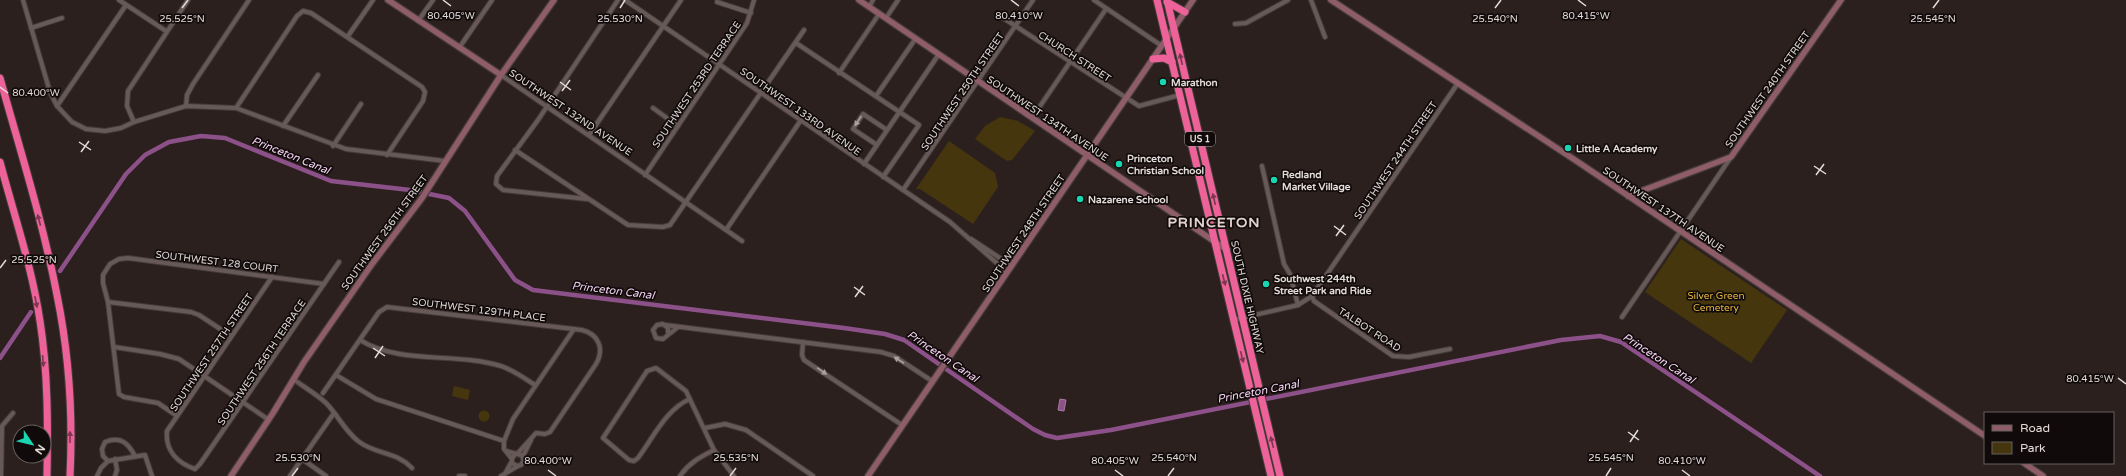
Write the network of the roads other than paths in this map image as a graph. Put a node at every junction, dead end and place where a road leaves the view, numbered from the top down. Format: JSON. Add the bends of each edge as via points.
{"nodes":[{"id":1,"x":23,"y":0,"type":"edge"},
{"id":2,"x":119,"y":0,"type":"edge"},
{"id":3,"x":188,"y":0,"type":"edge"},
{"id":4,"x":249,"y":0,"type":"edge"},
{"id":5,"x":373,"y":0,"type":"edge"},
{"id":6,"x":388,"y":0,"type":"edge"},
{"id":7,"x":433,"y":0,"type":"edge"},
{"id":8,"x":492,"y":0,"type":"edge"},
{"id":9,"x":554,"y":0,"type":"edge"},
{"id":10,"x":618,"y":0,"type":"edge"},
{"id":11,"x":624,"y":0,"type":"edge"},
{"id":12,"x":681,"y":0,"type":"edge"},
{"id":13,"x":754,"y":0,"type":"edge"},
{"id":14,"x":859,"y":0,"type":"edge"},
{"id":15,"x":873,"y":0,"type":"edge"},
{"id":16,"x":898,"y":0,"type":"edge"},
{"id":17,"x":1034,"y":0,"type":"edge"},
{"id":18,"x":1094,"y":0,"type":"edge"},
{"id":19,"x":1157,"y":0,"type":"edge"},
{"id":20,"x":1193,"y":0,"type":"edge"},
{"id":21,"x":1288,"y":0,"type":"edge"},
{"id":22,"x":1311,"y":0,"type":"edge"},
{"id":23,"x":1331,"y":0,"type":"edge"},
{"id":24,"x":1841,"y":0,"type":"edge"},
{"id":25,"x":1167,"y":1,"type":"edge"},
{"id":26,"x":717,"y":2,"type":"dead end"},
{"id":27,"x":126,"y":5,"type":"junction"},
{"id":28,"x":869,"y":6,"type":"junction"},
{"id":29,"x":1106,"y":9,"type":"junction"},
{"id":30,"x":751,"y":12,"type":"junction"},
{"id":31,"x":1185,"y":12,"type":"junction"},
{"id":32,"x":879,"y":14,"type":"junction"},
{"id":33,"x":1000,"y":16,"type":"dead end"},
{"id":34,"x":62,"y":18,"type":"dead end"},
{"id":35,"x":886,"y":18,"type":"junction"},
{"id":36,"x":418,"y":21,"type":"junction"},
{"id":37,"x":1235,"y":24,"type":"dead end"},
{"id":38,"x":1015,"y":26,"type":"junction"},
{"id":39,"x":662,"y":27,"type":"junction"},
{"id":40,"x":31,"y":28,"type":"junction"},
{"id":41,"x":1174,"y":28,"type":"junction"},
{"id":42,"x":804,"y":30,"type":"dead end"},
{"id":43,"x":166,"y":31,"type":"junction"},
{"id":44,"x":348,"y":36,"type":"junction"},
{"id":45,"x":1325,"y":37,"type":"dead end"},
{"id":46,"x":916,"y":38,"type":"junction"},
{"id":47,"x":1167,"y":39,"type":"junction"},
{"id":48,"x":796,"y":43,"type":"junction"},
{"id":49,"x":1162,"y":46,"type":"junction"},
{"id":50,"x":459,"y":48,"type":"junction"},
{"id":51,"x":939,"y":54,"type":"junction"},
{"id":52,"x":1153,"y":59,"type":"junction"},
{"id":53,"x":1070,"y":62,"type":"junction"},
{"id":54,"x":1172,"y":62,"type":"junction"},
{"id":55,"x":720,"y":64,"type":"junction"},
{"id":56,"x":839,"y":73,"type":"junction"},
{"id":57,"x":318,"y":74,"type":"dead end"},
{"id":58,"x":501,"y":76,"type":"junction"},
{"id":59,"x":0,"y":78,"type":"edge"},
{"id":60,"x":978,"y":81,"type":"junction"},
{"id":61,"x":1458,"y":83,"type":"junction"},
{"id":62,"x":761,"y":93,"type":"junction"},
{"id":63,"x":1180,"y":95,"type":"junction"},
{"id":64,"x":876,"y":96,"type":"junction"},
{"id":65,"x":1126,"y":98,"type":"junction"},
{"id":66,"x":361,"y":104,"type":"dead end"},
{"id":67,"x":57,"y":106,"type":"junction"},
{"id":68,"x":186,"y":106,"type":"junction"},
{"id":69,"x":547,"y":106,"type":"junction"},
{"id":70,"x":236,"y":108,"type":"junction"},
{"id":71,"x":653,"y":108,"type":"dead end"},
{"id":72,"x":900,"y":112,"type":"junction"},
{"id":73,"x":1032,"y":118,"type":"junction"},
{"id":74,"x":801,"y":120,"type":"junction"},
{"id":75,"x":134,"y":122,"type":"junction"},
{"id":76,"x":283,"y":126,"type":"junction"},
{"id":77,"x":678,"y":126,"type":"junction"},
{"id":78,"x":887,"y":130,"type":"junction"},
{"id":79,"x":590,"y":135,"type":"junction"},
{"id":80,"x":877,"y":145,"type":"junction"},
{"id":81,"x":333,"y":146,"type":"junction"},
{"id":82,"x":515,"y":150,"type":"junction"},
{"id":83,"x":387,"y":155,"type":"junction"},
{"id":84,"x":1087,"y":156,"type":"junction"},
{"id":85,"x":1731,"y":157,"type":"junction"},
{"id":86,"x":445,"y":161,"type":"junction"},
{"id":87,"x":0,"y":162,"type":"edge"},
{"id":88,"x":864,"y":164,"type":"junction"},
{"id":89,"x":1262,"y":166,"type":"dead end"},
{"id":90,"x":645,"y":175,"type":"junction"},
{"id":91,"x":883,"y":177,"type":"junction"},
{"id":92,"x":903,"y":190,"type":"junction"},
{"id":93,"x":1628,"y":196,"type":"junction"},
{"id":94,"x":589,"y":200,"type":"junction"},
{"id":95,"x":685,"y":202,"type":"junction"},
{"id":96,"x":726,"y":230,"type":"junction"},
{"id":97,"x":1680,"y":232,"type":"junction"},
{"id":98,"x":968,"y":237,"type":"junction"},
{"id":99,"x":742,"y":242,"type":"dead end"},
{"id":100,"x":1215,"y":242,"type":"junction"},
{"id":101,"x":1227,"y":250,"type":"junction"},
{"id":102,"x":339,"y":262,"type":"dead end"},
{"id":103,"x":1012,"y":266,"type":"junction"},
{"id":104,"x":1007,"y":272,"type":"junction"},
{"id":105,"x":272,"y":276,"type":"junction"},
{"id":106,"x":324,"y":284,"type":"junction"},
{"id":107,"x":1312,"y":296,"type":"junction"},
{"id":108,"x":108,"y":302,"type":"junction"},
{"id":109,"x":1298,"y":305,"type":"junction"},
{"id":110,"x":1622,"y":317,"type":"dead end"},
{"id":111,"x":1242,"y":318,"type":"junction"},
{"id":112,"x":1233,"y":320,"type":"junction"},
{"id":113,"x":665,"y":325,"type":"junction"},
{"id":114,"x":678,"y":327,"type":"junction"},
{"id":115,"x":574,"y":329,"type":"junction"},
{"id":116,"x":668,"y":333,"type":"junction"},
{"id":117,"x":231,"y":336,"type":"junction"},
{"id":118,"x":360,"y":340,"type":"junction"},
{"id":119,"x":803,"y":342,"type":"junction"},
{"id":120,"x":114,"y":347,"type":"junction"},
{"id":121,"x":1450,"y":349,"type":"dead end"},
{"id":122,"x":336,"y":375,"type":"junction"},
{"id":123,"x":205,"y":376,"type":"junction"},
{"id":124,"x":293,"y":379,"type":"junction"},
{"id":125,"x":932,"y":381,"type":"junction"},
{"id":126,"x":536,"y":385,"type":"junction"},
{"id":127,"x":323,"y":392,"type":"dead end"},
{"id":128,"x":690,"y":399,"type":"junction"},
{"id":129,"x":243,"y":402,"type":"junction"},
{"id":130,"x":13,"y":413,"type":"dead end"},
{"id":131,"x":334,"y":413,"type":"junction"},
{"id":132,"x":178,"y":416,"type":"junction"},
{"id":133,"x":269,"y":420,"type":"junction"},
{"id":134,"x":902,"y":425,"type":"junction"},
{"id":135,"x":706,"y":428,"type":"junction"},
{"id":136,"x":1984,"y":435,"type":"edge"},
{"id":137,"x":166,"y":438,"type":"joint"},
{"id":138,"x":531,"y":440,"type":"junction"},
{"id":139,"x":504,"y":441,"type":"junction"},
{"id":140,"x":714,"y":450,"type":"junction"},
{"id":141,"x":506,"y":451,"type":"junction"},
{"id":142,"x":516,"y":454,"type":"junction"},
{"id":143,"x":1266,"y":455,"type":"junction"},
{"id":144,"x":135,"y":456,"type":"junction"},
{"id":145,"x":523,"y":456,"type":"junction"},
{"id":146,"x":115,"y":459,"type":"junction"},
{"id":147,"x":302,"y":460,"type":"junction"},
{"id":148,"x":512,"y":460,"type":"junction"},
{"id":149,"x":108,"y":461,"type":"junction"},
{"id":150,"x":2025,"y":464,"type":"edge"},
{"id":151,"x":0,"y":466,"type":"edge"},
{"id":152,"x":519,"y":466,"type":"junction"},
{"id":153,"x":412,"y":468,"type":"dead end"},
{"id":154,"x":506,"y":472,"type":"junction"},
{"id":155,"x":97,"y":475,"type":"edge"},
{"id":156,"x":1,"y":476,"type":"edge"},
{"id":157,"x":47,"y":476,"type":"edge"},
{"id":158,"x":70,"y":476,"type":"edge"},
{"id":159,"x":115,"y":476,"type":"edge"},
{"id":160,"x":153,"y":476,"type":"edge"},
{"id":161,"x":231,"y":476,"type":"edge"},
{"id":162,"x":290,"y":476,"type":"edge"},
{"id":163,"x":326,"y":476,"type":"edge"},
{"id":164,"x":459,"y":476,"type":"edge"},
{"id":165,"x":465,"y":476,"type":"edge"},
{"id":166,"x":501,"y":476,"type":"edge"},
{"id":167,"x":680,"y":476,"type":"edge"},
{"id":168,"x":734,"y":476,"type":"edge"},
{"id":169,"x":813,"y":476,"type":"edge"},
{"id":170,"x":868,"y":476,"type":"edge"},
{"id":171,"x":1271,"y":476,"type":"edge"},
{"id":172,"x":1276,"y":476,"type":"edge"},
{"id":173,"x":1280,"y":476,"type":"edge"},
{"id":174,"x":2043,"y":476,"type":"edge"}],
"edges":[{"from":1,"to":40,"type":"street"},
{"from":2,"to":27,"type":"street"},
{"from":3,"to":43,"type":"street"},
{"from":4,"to":68,"type":"street","via":[[193,84],[187,95]]},
{"from":5,"to":44,"type":"street"},
{"from":6,"to":36,"type":"street","name":"SOUTHWEST 132ND AVENUE"},
{"from":7,"to":36,"type":"street"},
{"from":8,"to":50,"type":"street"},
{"from":9,"to":58,"type":"street","name":"SOUTHWEST 256TH STREET"},
{"from":10,"to":69,"type":"street"},
{"from":11,"to":39,"type":"street","name":"SOUTHWEST 133RD AVENUE"},
{"from":12,"to":39,"type":"street"},
{"from":13,"to":30,"type":"street","name":"SOUTHWEST 253RD TERRACE"},
{"from":14,"to":28,"type":"street","name":"SOUTHWEST 134TH AVENUE"},
{"from":15,"to":28,"type":"street"},
{"from":16,"to":35,"type":"street"},
{"from":17,"to":38,"type":"street","name":"SOUTHWEST 250TH STREET"},
{"from":18,"to":29,"type":"street"},
{"from":19,"to":47,"type":"highway","number":"US 1"},
{"from":20,"to":31,"type":"street","name":"SOUTHWEST 248TH STREET"},
{"from":21,"to":37,"type":"street","via":[[1246,23]]},
{"from":22,"to":45,"type":"street"},
{"from":23,"to":61,"type":"street","name":"SOUTHWEST 137TH AVENUE"},
{"from":24,"to":85,"type":"street","name":"SOUTHWEST 240TH STREET"},
{"from":25,"to":31,"type":"highway"},
{"from":25,"to":41,"type":"highway","number":"US 1"},
{"from":26,"to":30,"type":"street"},
{"from":27,"to":43,"type":"street"},
{"from":27,"to":67,"type":"street"},
{"from":28,"to":32,"type":"street","name":"SOUTHWEST 134TH AVENUE"},
{"from":29,"to":49,"type":"street"},
{"from":29,"to":53,"type":"street"},
{"from":30,"to":55,"type":"street","name":"SOUTHWEST 253RD TERRACE","via":[[747,23]]},
{"from":31,"to":41,"type":"street","name":"SOUTHWEST 248TH STREET"},
{"from":32,"to":35,"type":"street","name":"SOUTHWEST 134TH AVENUE"},
{"from":32,"to":56,"type":"street"},
{"from":33,"to":38,"type":"street","name":"CHURCH STREET"},
{"from":34,"to":40,"type":"street"},
{"from":35,"to":46,"type":"street","name":"SOUTHWEST 134TH AVENUE"},
{"from":36,"to":50,"type":"street","name":"SOUTHWEST 132ND AVENUE"},
{"from":38,"to":53,"type":"street","name":"CHURCH STREET"},
{"from":38,"to":60,"type":"street","name":"SOUTHWEST 250TH STREET"},
{"from":39,"to":55,"type":"street","name":"SOUTHWEST 133RD AVENUE"},
{"from":39,"to":79,"type":"street"},
{"from":40,"to":67,"type":"street","via":[[50,92]]},
{"from":41,"to":47,"type":"street","name":"SOUTHWEST 248TH STREET"},
{"from":101,"to":41,"type":"highway","name":"SOUTH DIXIE HIGHWAY","number":"US 1","one_way":true},
{"from":42,"to":48,"type":"street"},
{"from":43,"to":75,"type":"street","via":[[128,91],[127,106]]},
{"from":44,"to":70,"type":"street","via":[[311,13],[303,11],[297,16]]},
{"from":44,"to":83,"type":"street","via":[[422,87],[425,92],[423,101]]},
{"from":46,"to":51,"type":"street","name":"SOUTHWEST 134TH AVENUE"},
{"from":46,"to":64,"type":"street"},
{"from":47,"to":49,"type":"street","name":"SOUTHWEST 248TH STREET"},
{"from":47,"to":54,"type":"highway","name":"SOUTH DIXIE HIGHWAY","number":"US 1"},
{"from":48,"to":56,"type":"street"},
{"from":48,"to":62,"type":"street"},
{"from":49,"to":52,"type":"street","name":"SOUTHWEST 248TH STREET"},
{"from":50,"to":58,"type":"street","name":"SOUTHWEST 132ND AVENUE"},
{"from":51,"to":60,"type":"street","name":"SOUTHWEST 134TH AVENUE"},
{"from":51,"to":72,"type":"street"},
{"from":52,"to":54,"type":"highway","via":[[1164,58]]},
{"from":52,"to":65,"type":"street","name":"SOUTHWEST 248TH STREET"},
{"from":53,"to":65,"type":"street","name":"CHURCH STREET"},
{"from":53,"to":73,"type":"street"},
{"from":54,"to":63,"type":"highway","name":"SOUTH DIXIE HIGHWAY","number":"US 1"},
{"from":55,"to":62,"type":"street","name":"SOUTHWEST 133RD AVENUE"},
{"from":55,"to":77,"type":"street","name":"SOUTHWEST 253RD TERRACE"},
{"from":56,"to":64,"type":"street"},
{"from":57,"to":76,"type":"street"},
{"from":58,"to":69,"type":"street","name":"SOUTHWEST 132ND AVENUE"},
{"from":58,"to":86,"type":"street","name":"SOUTHWEST 256TH STREET"},
{"from":158,"to":59,"type":"highway","one_way":true,"via":[[68,384],[58,296]]},
{"from":60,"to":73,"type":"street","name":"SOUTHWEST 134TH AVENUE"},
{"from":60,"to":92,"type":"street","name":"SOUTHWEST 250TH STREET"},
{"from":61,"to":93,"type":"street","name":"SOUTHWEST 137TH AVENUE"},
{"from":61,"to":107,"type":"street","name":"SOUTHWEST 244TH STREET"},
{"from":62,"to":74,"type":"street","name":"SOUTHWEST 133RD AVENUE"},
{"from":62,"to":95,"type":"street"},
{"from":63,"to":65,"type":"street","name":"CHURCH STREET","via":[[1139,106]]},
{"from":63,"to":100,"type":"highway","name":"SOUTH DIXIE HIGHWAY","number":"US 1"},
{"from":64,"to":72,"type":"street"},
{"from":65,"to":84,"type":"street","name":"SOUTHWEST 248TH STREET"},
{"from":66,"to":81,"type":"street"},
{"from":67,"to":75,"type":"street","via":[[72,122],[86,129],[105,131]]},
{"from":68,"to":70,"type":"street"},
{"from":68,"to":75,"type":"street"},
{"from":69,"to":79,"type":"street","name":"SOUTHWEST 132ND AVENUE"},
{"from":69,"to":82,"type":"street"},
{"from":70,"to":76,"type":"street"},
{"from":71,"to":77,"type":"street"},
{"from":72,"to":78,"type":"street"},
{"from":72,"to":91,"type":"street","via":[[919,125]]},
{"from":73,"to":84,"type":"street","name":"SOUTHWEST 134TH AVENUE"},
{"from":74,"to":88,"type":"street","name":"SOUTHWEST 133RD AVENUE"},
{"from":74,"to":96,"type":"street"},
{"from":76,"to":81,"type":"street"},
{"from":77,"to":90,"type":"street","name":"SOUTHWEST 253RD TERRACE"},
{"from":78,"to":80,"type":"street"},
{"from":78,"to":80,"type":"street","one_way":true,"via":[[863,114],[853,129]]},
{"from":79,"to":90,"type":"street","name":"SOUTHWEST 132ND AVENUE"},
{"from":80,"to":88,"type":"street"},
{"from":81,"to":83,"type":"street"},
{"from":82,"to":94,"type":"street"},
{"from":82,"to":94,"type":"street","via":[[497,176],[496,184],[503,190]]},
{"from":83,"to":86,"type":"street"},
{"from":84,"to":100,"type":"street","name":"SOUTHWEST 134TH AVENUE"},
{"from":84,"to":103,"type":"street","name":"SOUTHWEST 248TH STREET"},
{"from":85,"to":93,"type":"street","name":"SOUTHWEST 240TH STREET"},
{"from":85,"to":97,"type":"street"},
{"from":86,"to":124,"type":"street","name":"SOUTHWEST 256TH STREET","via":[[422,198],[372,264]]},
{"from":87,"to":157,"type":"highway","one_way":true,"via":[[33,282],[40,322],[48,435]]},
{"from":88,"to":91,"type":"street","name":"SOUTHWEST 133RD AVENUE"},
{"from":89,"to":109,"type":"street","via":[[1284,264],[1290,274]]},
{"from":90,"to":95,"type":"street","name":"SOUTHWEST 132ND AVENUE"},
{"from":91,"to":92,"type":"street","name":"SOUTHWEST 133RD AVENUE"},
{"from":92,"to":98,"type":"street","name":"SOUTHWEST 133RD AVENUE"},
{"from":93,"to":97,"type":"street","name":"SOUTHWEST 137TH AVENUE"},
{"from":94,"to":95,"type":"street","via":[[628,225],[663,228],[670,225]]},
{"from":95,"to":96,"type":"street","name":"SOUTHWEST 132ND AVENUE"},
{"from":96,"to":99,"type":"street","name":"SOUTHWEST 132ND AVENUE"},
{"from":97,"to":110,"type":"street"},
{"from":97,"to":136,"type":"street","name":"SOUTHWEST 137TH AVENUE"},
{"from":98,"to":103,"type":"street","name":"SOUTHWEST 133RD AVENUE"},
{"from":98,"to":104,"type":"street","name":"SOUTHWEST 133RD AVENUE"},
{"from":100,"to":101,"type":"street","name":"SOUTHWEST 134TH AVENUE"},
{"from":100,"to":112,"type":"highway","name":"SOUTH DIXIE HIGHWAY","number":"US 1","one_way":true},
{"from":101,"to":111,"type":"highway","name":"SOUTH DIXIE HIGHWAY","number":"US 1"},
{"from":102,"to":106,"type":"street","name":"SOUTHWEST 256TH TERRACE"},
{"from":103,"to":104,"type":"street","name":"SOUTHWEST 248TH STREET"},
{"from":104,"to":125,"type":"street","name":"SOUTHWEST 248TH STREET"},
{"from":105,"to":106,"type":"street","name":"SOUTHWEST 128 COURT"},
{"from":105,"to":108,"type":"street","name":"SOUTHWEST 128 COURT","via":[[119,259],[110,264],[103,275]]},
{"from":105,"to":117,"type":"street","name":"SOUTHWEST 257TH STREET"},
{"from":106,"to":129,"type":"street","name":"SOUTHWEST 256TH TERRACE"},
{"from":107,"to":109,"type":"street","name":"SOUTHWEST 244TH STREET"},
{"from":107,"to":121,"type":"street","name":"TALBOT ROAD","via":[[1314,301],[1393,356],[1409,357]]},
{"from":108,"to":117,"type":"street","via":[[191,312]]},
{"from":108,"to":120,"type":"street"},
{"from":109,"to":111,"type":"street","name":"SOUTHWEST 244TH STREET"},
{"from":111,"to":112,"type":"street","name":"SOUTHWEST 244TH STREET"},
{"from":173,"to":111,"type":"highway","name":"SOUTH DIXIE HIGHWAY","number":"US 1","one_way":true},
{"from":112,"to":143,"type":"highway","name":"SOUTH DIXIE HIGHWAY","number":"US 1","one_way":true},
{"from":113,"to":114,"type":"street"},
{"from":113,"to":116,"type":"street"},
{"from":113,"to":116,"type":"street","via":[[657,325],[654,328],[654,335],[660,339]]},
{"from":114,"to":116,"type":"street"},
{"from":114,"to":119,"type":"street"},
{"from":115,"to":118,"type":"street","name":"SOUTHWEST 129TH PLACE","via":[[391,306],[382,308]]},
{"from":115,"to":126,"type":"street"},
{"from":115,"to":138,"type":"street","name":"SOUTHWEST 129TH PLACE","via":[[596,337],[600,346],[600,357],[550,432],[536,433]]},
{"from":117,"to":123,"type":"street","name":"SOUTHWEST 257TH STREET"},
{"from":118,"to":122,"type":"street"},
{"from":118,"to":126,"type":"street","via":[[383,351],[495,364]]},
{"from":125,"to":119,"type":"street","one_way":true,"via":[[885,352]]},
{"from":119,"to":134,"type":"street","one_way":true,"via":[[804,360]]},
{"from":120,"to":123,"type":"street","via":[[170,356]]},
{"from":120,"to":132,"type":"street","via":[[119,394],[158,403]]},
{"from":122,"to":127,"type":"street"},
{"from":122,"to":139,"type":"street","via":[[376,399]]},
{"from":123,"to":129,"type":"street"},
{"from":123,"to":132,"type":"street","name":"SOUTHWEST 257TH STREET"},
{"from":124,"to":131,"type":"street","via":[[322,400]]},
{"from":124,"to":133,"type":"street","name":"SOUTHWEST 256TH STREET"},
{"from":125,"to":134,"type":"street","name":"SOUTHWEST 248TH STREET"},
{"from":126,"to":139,"type":"street","via":[[510,424]]},
{"from":128,"to":128,"type":"street","via":[[672,410],[634,461],[629,460],[603,438],[650,369],[656,368],[683,388]]},
{"from":128,"to":135,"type":"street"},
{"from":129,"to":133,"type":"street"},
{"from":129,"to":137,"type":"street","name":"SOUTHWEST 256TH TERRACE","via":[[195,469],[184,465],[172,455]]},
{"from":130,"to":151,"type":"street","via":[[2,426]]},
{"from":131,"to":147,"type":"street"},
{"from":131,"to":153,"type":"street","via":[[349,433],[361,443],[374,450],[404,459]]},
{"from":132,"to":137,"type":"street","name":"SOUTHWEST 257TH STREET","via":[[167,431]]},
{"from":133,"to":161,"type":"street","name":"SOUTHWEST 256TH STREET"},
{"from":134,"to":170,"type":"street","name":"SOUTHWEST 248TH STREET"},
{"from":135,"to":140,"type":"street"},
{"from":135,"to":169,"type":"street","via":[[725,424],[746,430]]},
{"from":138,"to":142,"type":"street"},
{"from":138,"to":145,"type":"street"},
{"from":139,"to":141,"type":"street","via":[[503,447]]},
{"from":140,"to":167,"type":"street","via":[[695,459]]},
{"from":140,"to":168,"type":"street"},
{"from":141,"to":142,"type":"street"},
{"from":141,"to":148,"type":"street"},
{"from":142,"to":145,"type":"street"},
{"from":142,"to":148,"type":"street"},
{"from":143,"to":171,"type":"highway","name":"SOUTH DIXIE HIGHWAY","number":"US 1"},
{"from":143,"to":172,"type":"highway","via":[[1272,462]]},
{"from":144,"to":146,"type":"street"},
{"from":144,"to":149,"type":"street","via":[[128,444],[122,440],[112,439],[105,442],[102,449],[103,456]]},
{"from":144,"to":160,"type":"street","via":[[145,455]]},
{"from":145,"to":152,"type":"street","via":[[524,462]]},
{"from":146,"to":149,"type":"street"},
{"from":146,"to":159,"type":"street"},
{"from":147,"to":162,"type":"street"},
{"from":147,"to":163,"type":"street"},
{"from":148,"to":152,"type":"street","via":[[513,464]]},
{"from":148,"to":154,"type":"street"},
{"from":149,"to":155,"type":"street"},
{"from":150,"to":174,"type":"street"},
{"from":151,"to":156,"type":"street"},
{"from":152,"to":154,"type":"street"},
{"from":154,"to":166,"type":"street"},
{"from":164,"to":165,"type":"street"}]}
